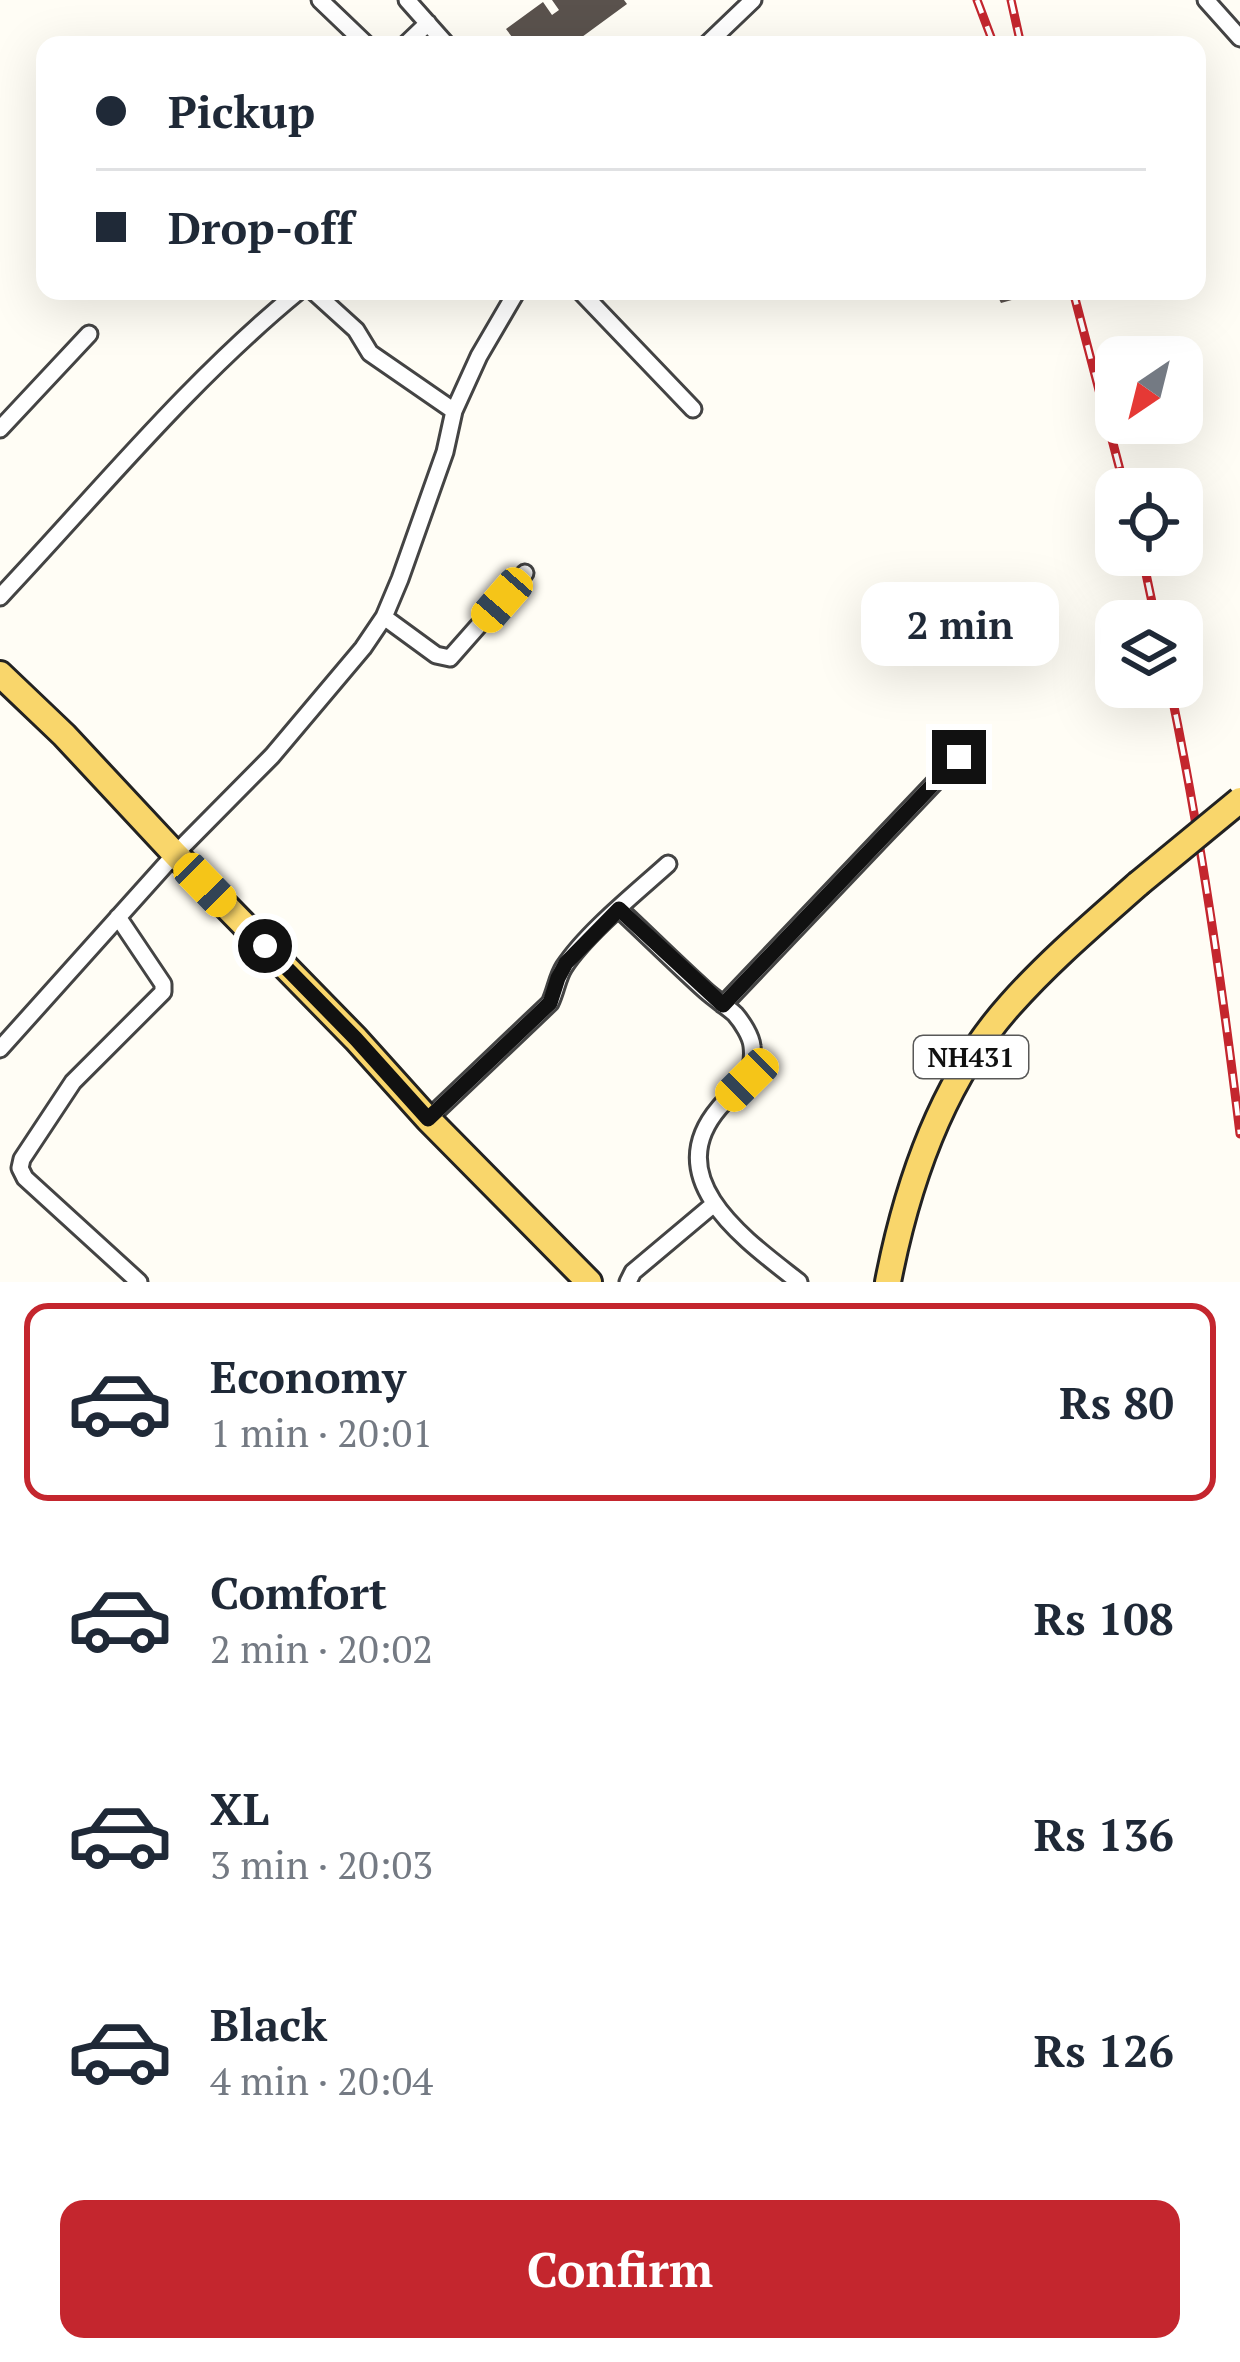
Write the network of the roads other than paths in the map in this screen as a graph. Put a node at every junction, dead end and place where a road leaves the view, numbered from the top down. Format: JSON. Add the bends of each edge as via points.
{"nodes":[{"id":1,"x":320,"y":0,"type":"edge"},
{"id":2,"x":407,"y":0,"type":"edge"},
{"id":3,"x":742,"y":0,"type":"edge"},
{"id":4,"x":753,"y":0,"type":"edge"},
{"id":5,"x":1206,"y":0,"type":"edge"},
{"id":6,"x":428,"y":23,"type":"junction"},
{"id":7,"x":358,"y":36,"type":"edge"},
{"id":8,"x":414,"y":36,"type":"edge"},
{"id":9,"x":439,"y":36,"type":"edge"},
{"id":10,"x":710,"y":36,"type":"edge"},
{"id":11,"x":715,"y":36,"type":"edge"},
{"id":12,"x":1240,"y":38,"type":"edge"},
{"id":13,"x":289,"y":300,"type":"edge"},
{"id":14,"x":323,"y":300,"type":"edge"},
{"id":15,"x":512,"y":300,"type":"edge"},
{"id":16,"x":589,"y":300,"type":"edge"},
{"id":17,"x":89,"y":334,"type":"dead end"},
{"id":18,"x":693,"y":409,"type":"dead end"},
{"id":19,"x":454,"y":411,"type":"junction"},
{"id":20,"x":0,"y":429,"type":"edge"},
{"id":21,"x":525,"y":573,"type":"dead end"},
{"id":22,"x":0,"y":597,"type":"edge"},
{"id":23,"x":384,"y":617,"type":"junction"},
{"id":24,"x":1,"y":677,"type":"edge"},
{"id":25,"x":959,"y":757,"type":"dead end"},
{"id":26,"x":1240,"y":800,"type":"edge"},
{"id":27,"x":175,"y":854,"type":"junction"},
{"id":28,"x":668,"y":864,"type":"dead end"},
{"id":29,"x":619,"y":909,"type":"junction"},
{"id":30,"x":118,"y":916,"type":"junction"},
{"id":31,"x":723,"y":1005,"type":"junction"},
{"id":32,"x":0,"y":1049,"type":"edge"},
{"id":33,"x":428,"y":1119,"type":"junction"},
{"id":34,"x":714,"y":1204,"type":"junction"},
{"id":35,"x":139,"y":1282,"type":"edge"},
{"id":36,"x":589,"y":1282,"type":"edge"},
{"id":37,"x":628,"y":1282,"type":"edge"},
{"id":38,"x":799,"y":1282,"type":"edge"},
{"id":39,"x":888,"y":1282,"type":"edge"}],
"edges":[{"from":1,"to":7,"type":"street"},
{"from":2,"to":6,"type":"street"},
{"from":3,"to":10,"type":"street"},
{"from":4,"to":11,"type":"street"},
{"from":5,"to":12,"type":"street"},
{"from":6,"to":8,"type":"street"},
{"from":6,"to":9,"type":"street"},
{"from":13,"to":22,"type":"street","via":[[139,443]]},
{"from":14,"to":19,"type":"street","via":[[370,353]]},
{"from":15,"to":19,"type":"street"},
{"from":16,"to":18,"type":"street"},
{"from":17,"to":20,"type":"street"},
{"from":19,"to":23,"type":"street"},
{"from":21,"to":23,"type":"street","via":[[450,658]]},
{"from":23,"to":27,"type":"street","via":[[272,756]]},
{"from":24,"to":27,"type":"main road"},
{"from":25,"to":31,"type":"street"},
{"from":26,"to":39,"type":"main road","number":"NH431","bridge":true,"via":[[1046,968],[979,1045],[921,1160]]},
{"from":27,"to":30,"type":"street"},
{"from":27,"to":33,"type":"main road"},
{"from":28,"to":29,"type":"street"},
{"from":29,"to":31,"type":"street"},
{"from":29,"to":33,"type":"street","via":[[566,963],[550,1003]]},
{"from":30,"to":32,"type":"street"},
{"from":30,"to":35,"type":"street","via":[[163,992],[73,1082],[20,1168]]},
{"from":31,"to":34,"type":"street","via":[[752,1042],[747,1080],[700,1135],[702,1180]]},
{"from":33,"to":36,"type":"main road"},
{"from":34,"to":37,"type":"street"},
{"from":34,"to":38,"type":"street"}]}
